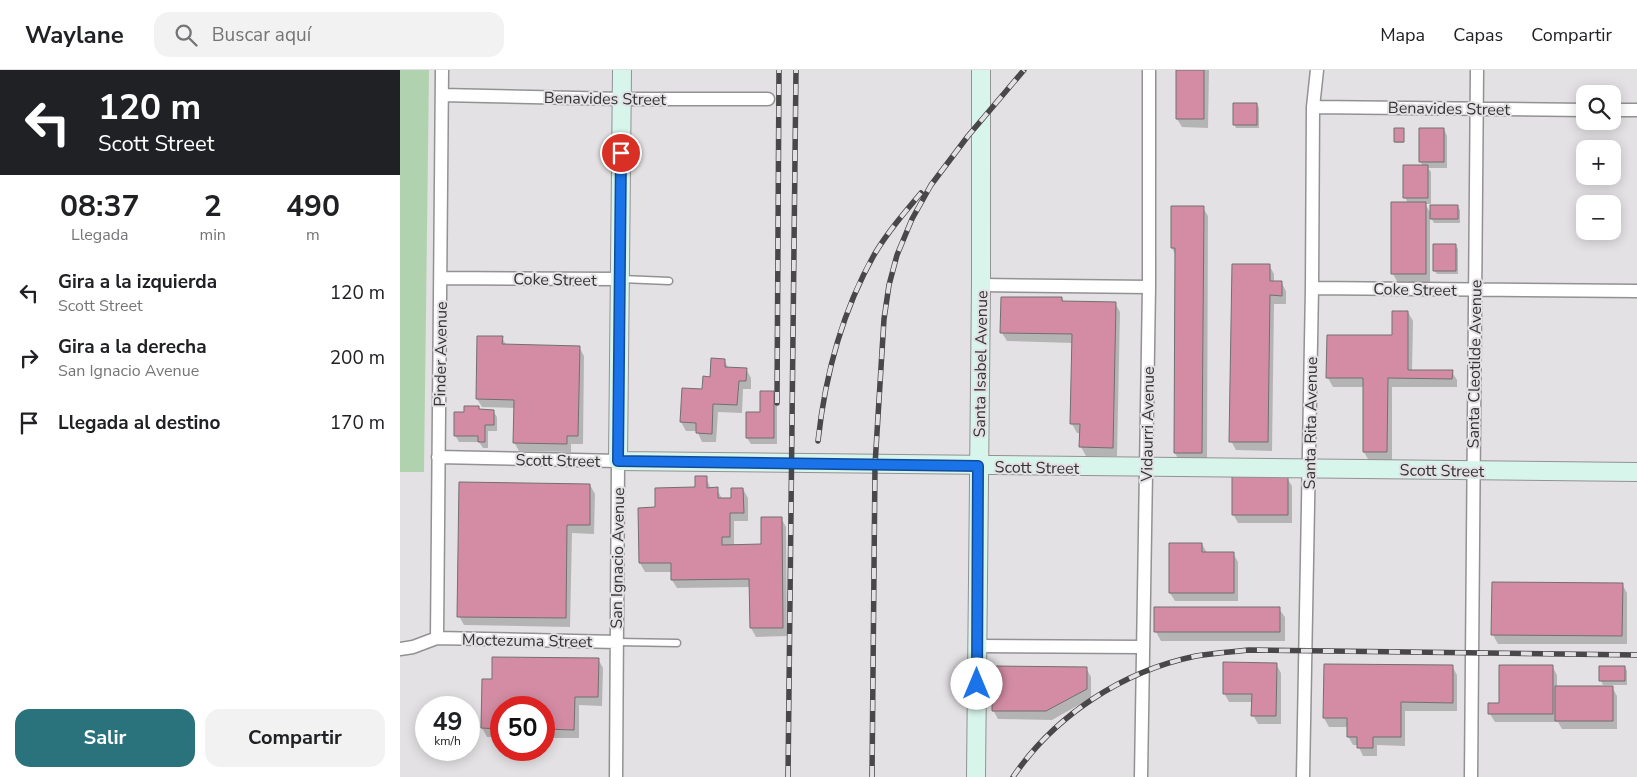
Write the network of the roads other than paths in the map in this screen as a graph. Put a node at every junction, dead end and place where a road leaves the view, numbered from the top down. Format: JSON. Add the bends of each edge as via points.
{"nodes":[{"id":1,"x":442,"y":70,"type":"edge"},
{"id":2,"x":622,"y":70,"type":"edge"},
{"id":3,"x":981,"y":70,"type":"edge"},
{"id":4,"x":1149,"y":70,"type":"edge"},
{"id":5,"x":1317,"y":70,"type":"edge"},
{"id":6,"x":1477,"y":70,"type":"edge"},
{"id":7,"x":442,"y":95,"type":"junction"},
{"id":8,"x":622,"y":99,"type":"junction"},
{"id":9,"x":768,"y":99,"type":"dead end"},
{"id":10,"x":1313,"y":107,"type":"junction"},
{"id":11,"x":1476,"y":108,"type":"junction"},
{"id":12,"x":1576,"y":110,"type":"edge"},
{"id":13,"x":1621,"y":110,"type":"edge"},
{"id":14,"x":1637,"y":110,"type":"edge"},
{"id":15,"x":441,"y":278,"type":"junction"},
{"id":16,"x":620,"y":279,"type":"junction"},
{"id":17,"x":669,"y":281,"type":"dead end"},
{"id":18,"x":981,"y":284,"type":"junction"},
{"id":19,"x":1148,"y":288,"type":"junction"},
{"id":20,"x":1312,"y":288,"type":"junction"},
{"id":21,"x":1475,"y":289,"type":"junction"},
{"id":22,"x":1637,"y":291,"type":"edge"},
{"id":23,"x":438,"y":457,"type":"junction"},
{"id":24,"x":618,"y":461,"type":"junction"},
{"id":25,"x":978,"y":466,"type":"junction"},
{"id":26,"x":1146,"y":468,"type":"junction"},
{"id":27,"x":1309,"y":468,"type":"junction"},
{"id":28,"x":1473,"y":470,"type":"junction"},
{"id":29,"x":1637,"y":472,"type":"edge"},
{"id":30,"x":437,"y":638,"type":"junction"},
{"id":31,"x":617,"y":642,"type":"junction"},
{"id":32,"x":677,"y":643,"type":"dead end"},
{"id":33,"x":977,"y":646,"type":"junction"},
{"id":34,"x":1142,"y":647,"type":"junction"},
{"id":35,"x":400,"y":649,"type":"edge"},
{"id":36,"x":616,"y":777,"type":"edge"},
{"id":37,"x":976,"y":777,"type":"edge"},
{"id":38,"x":1140,"y":777,"type":"edge"},
{"id":39,"x":1303,"y":777,"type":"edge"},
{"id":40,"x":1471,"y":777,"type":"edge"}],
"edges":[{"from":1,"to":7,"type":"street","name":"Pinder Avenue"},
{"from":2,"to":8,"type":"street","name":"San Ignacio Avenue"},
{"from":3,"to":18,"type":"street","name":"Santa Isabel Avenue"},
{"from":4,"to":19,"type":"street","name":"Vidaurri Avenue"},
{"from":5,"to":10,"type":"street","name":"Santa Rita Avenue"},
{"from":6,"to":11,"type":"street","name":"Santa Cleotilde Avenue"},
{"from":7,"to":8,"type":"street","name":"Benavides Street"},
{"from":7,"to":15,"type":"street","name":"Pinder Avenue"},
{"from":8,"to":9,"type":"street","name":"Benavides Street"},
{"from":8,"to":16,"type":"street","name":"San Ignacio Avenue"},
{"from":10,"to":11,"type":"street","name":"Benavides Street"},
{"from":10,"to":20,"type":"street","name":"Santa Rita Avenue"},
{"from":11,"to":12,"type":"street","name":"Benavides Street"},
{"from":11,"to":21,"type":"street","name":"Santa Cleotilde Avenue"},
{"from":13,"to":14,"type":"street"},
{"from":15,"to":16,"type":"street","name":"Coke Street"},
{"from":15,"to":23,"type":"street","name":"Pinder Avenue"},
{"from":16,"to":17,"type":"lane","name":"Coke Street"},
{"from":16,"to":24,"type":"street","name":"San Ignacio Avenue"},
{"from":18,"to":19,"type":"street"},
{"from":18,"to":25,"type":"street","name":"Santa Isabel Avenue"},
{"from":19,"to":26,"type":"street","name":"Vidaurri Avenue"},
{"from":20,"to":21,"type":"street","name":"Coke Street"},
{"from":20,"to":27,"type":"street","name":"Santa Rita Avenue"},
{"from":21,"to":22,"type":"street","name":"Coke Street"},
{"from":21,"to":28,"type":"street","name":"Santa Cleotilde Avenue"},
{"from":23,"to":24,"type":"street","name":"Scott Street"},
{"from":23,"to":30,"type":"street","name":"Pinder Avenue"},
{"from":24,"to":25,"type":"street","name":"Scott Street"},
{"from":24,"to":31,"type":"street","name":"San Ignacio Avenue"},
{"from":25,"to":26,"type":"street","name":"Scott Street"},
{"from":25,"to":33,"type":"street","name":"Santa Isabel Avenue"},
{"from":26,"to":27,"type":"street","name":"Scott Street"},
{"from":26,"to":34,"type":"street","name":"Vidaurri Avenue"},
{"from":27,"to":28,"type":"street","name":"Scott Street"},
{"from":27,"to":39,"type":"street","name":"Santa Rita Avenue"},
{"from":28,"to":29,"type":"street","name":"Scott Street"},
{"from":28,"to":40,"type":"street","name":"Santa Cleotilde Avenue"},
{"from":30,"to":31,"type":"street","name":"Moctezuma Street"},
{"from":30,"to":35,"type":"street"},
{"from":31,"to":32,"type":"lane","name":"Moctezuma Street"},
{"from":31,"to":36,"type":"street","name":"San Ignacio Avenue"},
{"from":33,"to":34,"type":"street"},
{"from":33,"to":37,"type":"street","name":"Santa Isabel Avenue"},
{"from":34,"to":38,"type":"street","name":"Vidaurri Avenue"}]}
